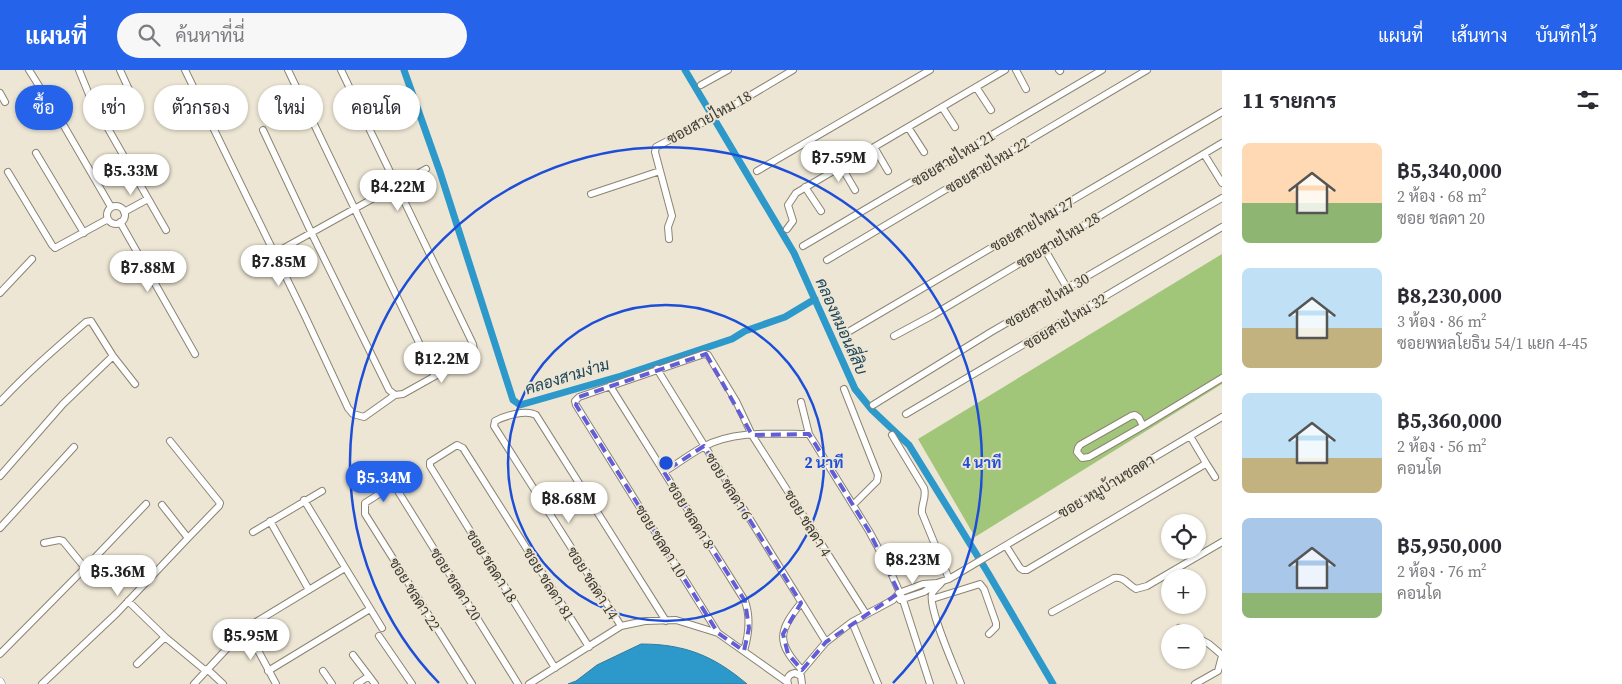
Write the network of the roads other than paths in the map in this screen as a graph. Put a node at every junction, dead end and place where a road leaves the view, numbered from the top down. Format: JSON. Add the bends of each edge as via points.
{"nodes":[{"id":1,"x":30,"y":70,"type":"edge"},
{"id":2,"x":79,"y":70,"type":"edge"},
{"id":3,"x":120,"y":70,"type":"edge"},
{"id":4,"x":185,"y":70,"type":"edge"},
{"id":5,"x":288,"y":70,"type":"edge"},
{"id":6,"x":340,"y":70,"type":"edge"},
{"id":7,"x":728,"y":70,"type":"edge"},
{"id":8,"x":793,"y":70,"type":"edge"},
{"id":9,"x":930,"y":70,"type":"edge"},
{"id":10,"x":1005,"y":70,"type":"edge"},
{"id":11,"x":1016,"y":70,"type":"edge"},
{"id":12,"x":1102,"y":70,"type":"edge"},
{"id":13,"x":1148,"y":70,"type":"edge"},
{"id":14,"x":127,"y":85,"type":"edge"},
{"id":15,"x":701,"y":86,"type":"dead end"},
{"id":16,"x":976,"y":87,"type":"junction"},
{"id":17,"x":1026,"y":89,"type":"dead end"},
{"id":18,"x":0,"y":93,"type":"edge"},
{"id":19,"x":6,"y":102,"type":"dead end"},
{"id":20,"x":942,"y":107,"type":"junction"},
{"id":21,"x":991,"y":110,"type":"dead end"},
{"id":22,"x":1222,"y":112,"type":"edge"},
{"id":23,"x":908,"y":127,"type":"junction"},
{"id":24,"x":955,"y":127,"type":"dead end"},
{"id":25,"x":263,"y":130,"type":"dead end"},
{"id":26,"x":1222,"y":143,"type":"edge"},
{"id":27,"x":874,"y":147,"type":"junction"},
{"id":28,"x":924,"y":152,"type":"dead end"},
{"id":29,"x":36,"y":153,"type":"dead end"},
{"id":30,"x":1204,"y":154,"type":"junction"},
{"id":31,"x":841,"y":166,"type":"junction"},
{"id":32,"x":426,"y":169,"type":"dead end"},
{"id":33,"x":660,"y":171,"type":"junction"},
{"id":34,"x":757,"y":171,"type":"dead end"},
{"id":35,"x":888,"y":171,"type":"dead end"},
{"id":36,"x":8,"y":172,"type":"dead end"},
{"id":37,"x":1222,"y":183,"type":"edge"},
{"id":38,"x":397,"y":186,"type":"junction"},
{"id":39,"x":805,"y":187,"type":"junction"},
{"id":40,"x":855,"y":190,"type":"dead end"},
{"id":41,"x":591,"y":194,"type":"dead end"},
{"id":42,"x":1222,"y":198,"type":"edge"},
{"id":43,"x":148,"y":199,"type":"junction"},
{"id":44,"x":111,"y":207,"type":"junction"},
{"id":45,"x":355,"y":210,"type":"junction"},
{"id":46,"x":821,"y":210,"type":"dead end"},
{"id":47,"x":124,"y":212,"type":"junction"},
{"id":48,"x":108,"y":219,"type":"junction"},
{"id":49,"x":120,"y":222,"type":"junction"},
{"id":50,"x":1222,"y":227,"type":"edge"},
{"id":51,"x":787,"y":229,"type":"dead end"},
{"id":52,"x":166,"y":230,"type":"dead end"},
{"id":53,"x":84,"y":233,"type":"junction"},
{"id":54,"x":312,"y":234,"type":"junction"},
{"id":55,"x":669,"y":239,"type":"dead end"},
{"id":56,"x":804,"y":246,"type":"dead end"},
{"id":57,"x":1044,"y":248,"type":"junction"},
{"id":58,"x":274,"y":253,"type":"junction"},
{"id":59,"x":32,"y":259,"type":"dead end"},
{"id":60,"x":827,"y":260,"type":"dead end"},
{"id":61,"x":1067,"y":288,"type":"junction"},
{"id":62,"x":0,"y":293,"type":"edge"},
{"id":63,"x":843,"y":335,"type":"dead end"},
{"id":64,"x":894,"y":336,"type":"dead end"},
{"id":65,"x":195,"y":354,"type":"dead end"},
{"id":66,"x":113,"y":356,"type":"junction"},
{"id":67,"x":658,"y":369,"type":"junction"},
{"id":68,"x":435,"y":376,"type":"junction"},
{"id":69,"x":1222,"y":378,"type":"edge"},
{"id":70,"x":135,"y":384,"type":"dead end"},
{"id":71,"x":610,"y":386,"type":"junction"},
{"id":72,"x":844,"y":389,"type":"dead end"},
{"id":73,"x":395,"y":395,"type":"junction"},
{"id":74,"x":0,"y":402,"type":"edge"},
{"id":75,"x":801,"y":402,"type":"dead end"},
{"id":76,"x":873,"y":405,"type":"dead end"},
{"id":77,"x":906,"y":414,"type":"dead end"},
{"id":78,"x":1222,"y":417,"type":"edge"},
{"id":79,"x":1143,"y":426,"type":"junction"},
{"id":80,"x":809,"y":434,"type":"junction"},
{"id":81,"x":752,"y":435,"type":"junction"},
{"id":82,"x":892,"y":435,"type":"dead end"},
{"id":83,"x":1190,"y":436,"type":"junction"},
{"id":84,"x":170,"y":442,"type":"dead end"},
{"id":85,"x":460,"y":445,"type":"joint"},
{"id":86,"x":704,"y":446,"type":"junction"},
{"id":87,"x":74,"y":447,"type":"dead end"},
{"id":88,"x":1206,"y":463,"type":"junction"},
{"id":89,"x":664,"y":472,"type":"junction"},
{"id":90,"x":0,"y":476,"type":"edge"},
{"id":91,"x":1215,"y":477,"type":"dead end"},
{"id":92,"x":393,"y":486,"type":"joint"},
{"id":93,"x":322,"y":491,"type":"dead end"},
{"id":94,"x":304,"y":500,"type":"junction"},
{"id":95,"x":146,"y":504,"type":"dead end"},
{"id":96,"x":853,"y":504,"type":"junction"},
{"id":97,"x":162,"y":505,"type":"dead end"},
{"id":98,"x":270,"y":521,"type":"junction"},
{"id":99,"x":0,"y":528,"type":"edge"},
{"id":100,"x":253,"y":532,"type":"dead end"},
{"id":101,"x":188,"y":538,"type":"junction"},
{"id":102,"x":1222,"y":542,"type":"edge"},
{"id":103,"x":44,"y":543,"type":"dead end"},
{"id":104,"x":1006,"y":546,"type":"junction"},
{"id":105,"x":85,"y":568,"type":"junction"},
{"id":106,"x":345,"y":568,"type":"junction"},
{"id":107,"x":943,"y":581,"type":"junction"},
{"id":108,"x":309,"y":590,"type":"junction"},
{"id":109,"x":899,"y":593,"type":"junction"},
{"id":110,"x":932,"y":599,"type":"junction"},
{"id":111,"x":893,"y":600,"type":"junction"},
{"id":112,"x":902,"y":600,"type":"junction"},
{"id":113,"x":128,"y":601,"type":"junction"},
{"id":114,"x":801,"y":603,"type":"junction"},
{"id":115,"x":370,"y":609,"type":"junction"},
{"id":116,"x":1052,"y":612,"type":"dead end"},
{"id":117,"x":866,"y":614,"type":"junction"},
{"id":118,"x":666,"y":621,"type":"junction"},
{"id":119,"x":852,"y":622,"type":"junction"},
{"id":120,"x":621,"y":626,"type":"junction"},
{"id":121,"x":246,"y":628,"type":"junction"},
{"id":122,"x":382,"y":628,"type":"dead end"},
{"id":123,"x":718,"y":633,"type":"junction"},
{"id":124,"x":989,"y":634,"type":"dead end"},
{"id":125,"x":379,"y":636,"type":"dead end"},
{"id":126,"x":165,"y":637,"type":"junction"},
{"id":127,"x":826,"y":642,"type":"junction"},
{"id":128,"x":1206,"y":642,"type":"edge"},
{"id":129,"x":589,"y":647,"type":"junction"},
{"id":130,"x":744,"y":651,"type":"junction"},
{"id":131,"x":0,"y":654,"type":"edge"},
{"id":132,"x":353,"y":655,"type":"dead end"},
{"id":133,"x":1222,"y":656,"type":"edge"},
{"id":134,"x":137,"y":664,"type":"dead end"},
{"id":135,"x":555,"y":668,"type":"junction"},
{"id":136,"x":207,"y":670,"type":"junction"},
{"id":137,"x":268,"y":670,"type":"junction"},
{"id":138,"x":323,"y":671,"type":"dead end"},
{"id":139,"x":1220,"y":671,"type":"edge"},
{"id":140,"x":800,"y":672,"type":"junction"},
{"id":141,"x":369,"y":676,"type":"junction"},
{"id":142,"x":787,"y":683,"type":"edge"},
{"id":143,"x":42,"y":684,"type":"edge"},
{"id":144,"x":194,"y":684,"type":"edge"},
{"id":145,"x":223,"y":684,"type":"edge"},
{"id":146,"x":276,"y":684,"type":"edge"},
{"id":147,"x":332,"y":684,"type":"edge"},
{"id":148,"x":357,"y":684,"type":"edge"},
{"id":149,"x":375,"y":684,"type":"edge"},
{"id":150,"x":412,"y":684,"type":"edge"},
{"id":151,"x":472,"y":684,"type":"edge"},
{"id":152,"x":518,"y":684,"type":"edge"},
{"id":153,"x":529,"y":684,"type":"edge"},
{"id":154,"x":802,"y":684,"type":"edge"},
{"id":155,"x":878,"y":684,"type":"edge"},
{"id":156,"x":930,"y":684,"type":"edge"},
{"id":157,"x":961,"y":684,"type":"edge"},
{"id":158,"x":1195,"y":684,"type":"edge"}],
"edges":[{"from":1,"to":44,"type":"street"},
{"from":2,"to":43,"type":"street","via":[[90,97]]},
{"from":3,"to":14,"type":"street"},
{"from":4,"to":58,"type":"street"},
{"from":5,"to":45,"type":"street"},
{"from":6,"to":38,"type":"street"},
{"from":7,"to":15,"type":"street"},
{"from":8,"to":33,"type":"street","name":"ซอยสายไหม 18","via":[[656,147]]},
{"from":9,"to":34,"type":"street"},
{"from":10,"to":16,"type":"street"},
{"from":11,"to":17,"type":"street"},
{"from":12,"to":56,"type":"street","name":"ซอยสายไหม 21"},
{"from":13,"to":60,"type":"street","name":"ซอยสายไหม 22"},
{"from":16,"to":20,"type":"street"},
{"from":16,"to":21,"type":"street"},
{"from":18,"to":19,"type":"street"},
{"from":20,"to":23,"type":"street"},
{"from":20,"to":24,"type":"street"},
{"from":22,"to":63,"type":"street","name":"ซอยสายไหม 27"},
{"from":23,"to":27,"type":"street"},
{"from":23,"to":28,"type":"street"},
{"from":25,"to":54,"type":"street"},
{"from":26,"to":30,"type":"street","name":"ซอยสายไหม 28"},
{"from":27,"to":31,"type":"street"},
{"from":27,"to":35,"type":"street"},
{"from":29,"to":53,"type":"street"},
{"from":30,"to":37,"type":"street"},
{"from":30,"to":57,"type":"street","name":"ซอยสายไหม 28"},
{"from":31,"to":39,"type":"street"},
{"from":31,"to":40,"type":"street"},
{"from":32,"to":38,"type":"street"},
{"from":33,"to":41,"type":"street"},
{"from":33,"to":55,"type":"street","name":"ซอยสายไหม 18","via":[[672,216],[668,227]]},
{"from":36,"to":53,"type":"street","via":[[55,248]]},
{"from":38,"to":45,"type":"street"},
{"from":38,"to":68,"type":"street","via":[[473,344],[474,350],[469,357]]},
{"from":39,"to":46,"type":"street"},
{"from":39,"to":51,"type":"street","via":[[796,192],[789,203],[793,221]]},
{"from":42,"to":61,"type":"street","name":"ซอยสายไหม 30"},
{"from":43,"to":47,"type":"street"},
{"from":43,"to":52,"type":"street"},
{"from":44,"to":47,"type":"street","via":[[120,207]]},
{"from":44,"to":48,"type":"street"},
{"from":45,"to":54,"type":"street"},
{"from":45,"to":68,"type":"street"},
{"from":47,"to":49,"type":"street"},
{"from":48,"to":49,"type":"street"},
{"from":48,"to":53,"type":"street"},
{"from":49,"to":65,"type":"street"},
{"from":50,"to":77,"type":"street","name":"ซอยสายไหม 32"},
{"from":54,"to":58,"type":"street"},
{"from":54,"to":73,"type":"street","via":[[389,390]]},
{"from":57,"to":61,"type":"street"},
{"from":57,"to":64,"type":"street","name":"ซอยสายไหม 28"},
{"from":58,"to":73,"type":"street","via":[[353,414],[364,417]]},
{"from":59,"to":62,"type":"street"},
{"from":61,"to":76,"type":"street","name":"ซอยสายไหม 30"},
{"from":66,"to":70,"type":"street"},
{"from":66,"to":74,"type":"street","via":[[93,323],[86,322]]},
{"from":66,"to":90,"type":"street","via":[[63,404]]},
{"from":67,"to":71,"type":"street"},
{"from":67,"to":81,"type":"street","name":"ซอย ชลดา 4","via":[[706,354],[736,401]]},
{"from":67,"to":86,"type":"street","name":"ซอย ชลดา 6"},
{"from":68,"to":73,"type":"street","via":[[403,394]]},
{"from":69,"to":79,"type":"street"},
{"from":71,"to":89,"type":"street","name":"ซอย ชลดา 8"},
{"from":71,"to":123,"type":"street","name":"ซอย ชลดา 10","via":[[577,398],[576,405]]},
{"from":72,"to":96,"type":"street","via":[[878,475],[877,481]]},
{"from":75,"to":80,"type":"street"},
{"from":78,"to":83,"type":"street","name":"ซอย หมูบ้านชลดา"},
{"from":79,"to":79,"type":"street","via":[[1086,458],[1077,452],[1080,445],[1130,416],[1135,415]]},
{"from":80,"to":81,"type":"street"},
{"from":80,"to":96,"type":"street"},
{"from":81,"to":86,"type":"street","via":[[732,437]]},
{"from":81,"to":117,"type":"street","name":"ซอย ชลดา 4"},
{"from":82,"to":107,"type":"street","via":[[924,488],[921,509]]},
{"from":83,"to":88,"type":"street"},
{"from":83,"to":104,"type":"street","name":"ซอย หมูบ้านชลดา"},
{"from":84,"to":101,"type":"street","via":[[220,503]]},
{"from":85,"to":129,"type":"street","name":"ซอย ชลดา 81"},
{"from":85,"to":135,"type":"street","name":"ซอย ชลดา 18","via":[[429,464]]},
{"from":86,"to":89,"type":"street"},
{"from":86,"to":114,"type":"street","name":"ซอย ชลดา 6"},
{"from":87,"to":99,"type":"street"},
{"from":88,"to":91,"type":"street"},
{"from":88,"to":104,"type":"street","via":[[1027,570],[1020,568]]},
{"from":89,"to":130,"type":"street","name":"ซอย ชลดา 8","via":[[745,601],[749,628]]},
{"from":92,"to":151,"type":"street","name":"ซอย ชลดา 22","via":[[364,503],[364,511]]},
{"from":92,"to":152,"type":"street","name":"ซอย ชลดา 20"},
{"from":93,"to":94,"type":"street"},
{"from":94,"to":98,"type":"street"},
{"from":94,"to":106,"type":"street"},
{"from":95,"to":105,"type":"street"},
{"from":96,"to":109,"type":"street","via":[[888,566]]},
{"from":97,"to":101,"type":"street"},
{"from":98,"to":100,"type":"street"},
{"from":98,"to":108,"type":"street"},
{"from":101,"to":113,"type":"street"},
{"from":102,"to":116,"type":"street","via":[[1142,588],[1136,589],[1119,577],[1114,578]]},
{"from":103,"to":105,"type":"street","via":[[63,541]]},
{"from":104,"to":107,"type":"street","name":"ซอย หมูบ้านชลดา"},
{"from":105,"to":131,"type":"street"},
{"from":106,"to":108,"type":"street"},
{"from":106,"to":115,"type":"street"},
{"from":107,"to":109,"type":"street"},
{"from":107,"to":110,"type":"street","via":[[932,593]]},
{"from":107,"to":112,"type":"street","name":"ซอย หมูบ้านชลดา"},
{"from":108,"to":121,"type":"street"},
{"from":109,"to":111,"type":"street"},
{"from":109,"to":112,"type":"street"},
{"from":110,"to":124,"type":"street","via":[[980,584],[996,623]]},
{"from":110,"to":157,"type":"street","via":[[940,631]]},
{"from":111,"to":112,"type":"street"},
{"from":111,"to":117,"type":"street"},
{"from":112,"to":156,"type":"street"},
{"from":113,"to":126,"type":"street"},
{"from":113,"to":143,"type":"street"},
{"from":114,"to":127,"type":"street","name":"ซอย ชลดา 6"},
{"from":114,"to":140,"type":"street","via":[[785,625],[783,634],[788,654]]},
{"from":115,"to":122,"type":"street"},
{"from":115,"to":137,"type":"street"},
{"from":117,"to":119,"type":"street"},
{"from":118,"to":120,"type":"street"},
{"from":118,"to":120,"type":"street","name":"ซอย ชลดา 14","via":[[532,413],[495,421],[494,426]]},
{"from":118,"to":123,"type":"street","via":[[676,620]]},
{"from":119,"to":127,"type":"street"},
{"from":119,"to":155,"type":"street"},
{"from":120,"to":129,"type":"street"},
{"from":121,"to":136,"type":"street"},
{"from":121,"to":137,"type":"street"},
{"from":123,"to":130,"type":"street"},
{"from":125,"to":150,"type":"street"},
{"from":126,"to":134,"type":"street"},
{"from":126,"to":136,"type":"street"},
{"from":127,"to":140,"type":"street"},
{"from":128,"to":133,"type":"street"},
{"from":129,"to":135,"type":"street"},
{"from":130,"to":142,"type":"street"},
{"from":132,"to":141,"type":"street"},
{"from":133,"to":139,"type":"street"},
{"from":135,"to":153,"type":"street"},
{"from":136,"to":144,"type":"street"},
{"from":136,"to":145,"type":"street"},
{"from":137,"to":146,"type":"street"},
{"from":138,"to":147,"type":"street"},
{"from":139,"to":158,"type":"street"},
{"from":140,"to":142,"type":"street","via":[[789,675]]},
{"from":140,"to":154,"type":"street"},
{"from":141,"to":148,"type":"street"},
{"from":141,"to":149,"type":"street"}]}
